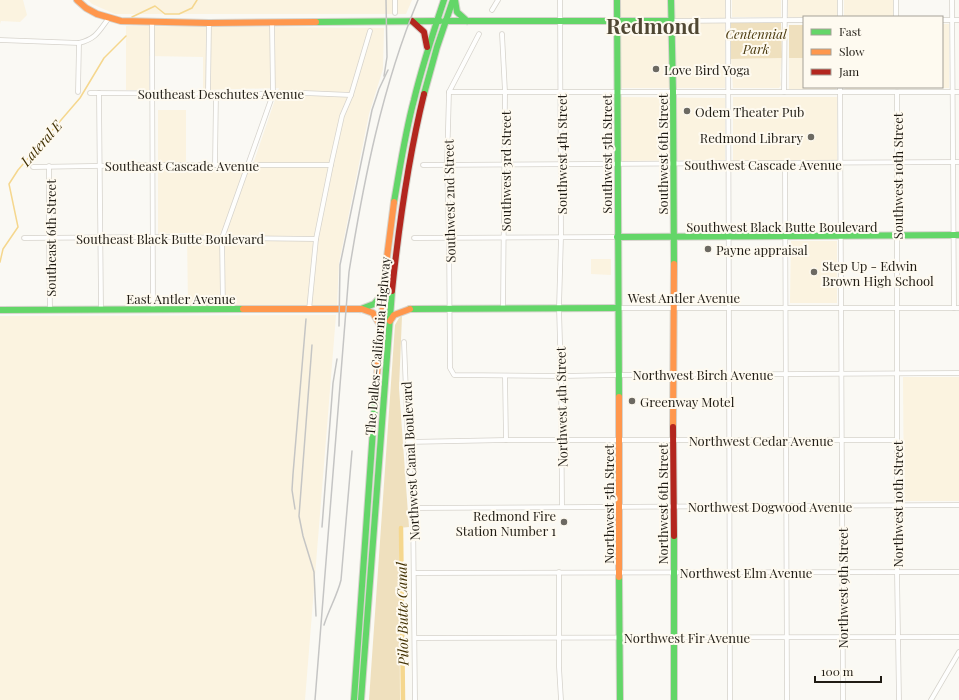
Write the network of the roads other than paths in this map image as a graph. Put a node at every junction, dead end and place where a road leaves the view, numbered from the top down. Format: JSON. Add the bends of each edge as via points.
{"nodes":[{"id":1,"x":77,"y":0,"type":"edge"},
{"id":2,"x":395,"y":0,"type":"edge"},
{"id":3,"x":444,"y":0,"type":"edge"},
{"id":4,"x":454,"y":0,"type":"edge"},
{"id":5,"x":498,"y":0,"type":"edge"},
{"id":6,"x":560,"y":0,"type":"edge"},
{"id":7,"x":617,"y":0,"type":"edge"},
{"id":8,"x":671,"y":0,"type":"edge"},
{"id":9,"x":728,"y":0,"type":"edge"},
{"id":10,"x":784,"y":0,"type":"edge"},
{"id":11,"x":840,"y":0,"type":"edge"},
{"id":12,"x":896,"y":0,"type":"edge"},
{"id":13,"x":952,"y":0,"type":"edge"},
{"id":14,"x":492,"y":10,"type":"dead end"},
{"id":15,"x":395,"y":13,"type":"dead end"},
{"id":16,"x":840,"y":16,"type":"edge"},
{"id":17,"x":896,"y":16,"type":"edge"},
{"id":18,"x":108,"y":19,"type":"junction"},
{"id":19,"x":616,"y":20,"type":"junction"},
{"id":20,"x":728,"y":20,"type":"junction"},
{"id":21,"x":785,"y":20,"type":"junction"},
{"id":22,"x":803,"y":20,"type":"edge"},
{"id":23,"x":943,"y":20,"type":"edge"},
{"id":24,"x":952,"y":20,"type":"junction"},
{"id":25,"x":959,"y":20,"type":"edge"},
{"id":26,"x":411,"y":21,"type":"junction"},
{"id":27,"x":436,"y":21,"type":"junction"},
{"id":28,"x":445,"y":21,"type":"junction"},
{"id":29,"x":467,"y":21,"type":"junction"},
{"id":30,"x":560,"y":21,"type":"junction"},
{"id":31,"x":671,"y":21,"type":"junction"},
{"id":32,"x":152,"y":22,"type":"junction"},
{"id":33,"x":272,"y":22,"type":"junction"},
{"id":34,"x":209,"y":23,"type":"junction"},
{"id":35,"x":370,"y":31,"type":"dead end"},
{"id":36,"x":479,"y":34,"type":"dead end"},
{"id":37,"x":502,"y":34,"type":"dead end"},
{"id":38,"x":0,"y":40,"type":"edge"},
{"id":39,"x":78,"y":43,"type":"junction"},
{"id":40,"x":427,"y":50,"type":"junction"},
{"id":41,"x":840,"y":88,"type":"edge"},
{"id":42,"x":78,"y":92,"type":"dead end"},
{"id":43,"x":449,"y":92,"type":"junction"},
{"id":44,"x":505,"y":92,"type":"junction"},
{"id":45,"x":561,"y":92,"type":"junction"},
{"id":46,"x":617,"y":92,"type":"junction"},
{"id":47,"x":673,"y":92,"type":"junction"},
{"id":48,"x":729,"y":92,"type":"junction"},
{"id":49,"x":784,"y":92,"type":"junction"},
{"id":50,"x":840,"y":92,"type":"junction"},
{"id":51,"x":897,"y":92,"type":"junction"},
{"id":52,"x":953,"y":92,"type":"junction"},
{"id":53,"x":959,"y":92,"type":"edge"},
{"id":54,"x":90,"y":93,"type":"dead end"},
{"id":55,"x":99,"y":93,"type":"junction"},
{"id":56,"x":152,"y":93,"type":"junction"},
{"id":57,"x":208,"y":93,"type":"junction"},
{"id":58,"x":216,"y":93,"type":"junction"},
{"id":59,"x":273,"y":94,"type":"junction"},
{"id":60,"x":351,"y":95,"type":"junction"},
{"id":61,"x":953,"y":162,"type":"junction"},
{"id":62,"x":959,"y":162,"type":"edge"},
{"id":63,"x":785,"y":163,"type":"junction"},
{"id":64,"x":840,"y":163,"type":"junction"},
{"id":65,"x":897,"y":163,"type":"junction"},
{"id":66,"x":617,"y":164,"type":"junction"},
{"id":67,"x":673,"y":164,"type":"junction"},
{"id":68,"x":728,"y":164,"type":"junction"},
{"id":69,"x":152,"y":165,"type":"junction"},
{"id":70,"x":215,"y":165,"type":"junction"},
{"id":71,"x":249,"y":165,"type":"junction"},
{"id":72,"x":331,"y":165,"type":"junction"},
{"id":73,"x":423,"y":165,"type":"dead end"},
{"id":74,"x":447,"y":165,"type":"junction"},
{"id":75,"x":504,"y":165,"type":"junction"},
{"id":76,"x":561,"y":165,"type":"junction"},
{"id":77,"x":49,"y":166,"type":"junction"},
{"id":78,"x":100,"y":166,"type":"junction"},
{"id":79,"x":33,"y":167,"type":"dead end"},
{"id":80,"x":957,"y":235,"type":"edge"},
{"id":81,"x":729,"y":236,"type":"junction"},
{"id":82,"x":785,"y":236,"type":"junction"},
{"id":83,"x":841,"y":236,"type":"junction"},
{"id":84,"x":897,"y":236,"type":"junction"},
{"id":85,"x":153,"y":237,"type":"junction"},
{"id":86,"x":561,"y":237,"type":"junction"},
{"id":87,"x":617,"y":237,"type":"junction"},
{"id":88,"x":674,"y":237,"type":"junction"},
{"id":89,"x":24,"y":238,"type":"dead end"},
{"id":90,"x":49,"y":238,"type":"junction"},
{"id":91,"x":100,"y":238,"type":"junction"},
{"id":92,"x":222,"y":238,"type":"junction"},
{"id":93,"x":414,"y":238,"type":"dead end"},
{"id":94,"x":449,"y":238,"type":"junction"},
{"id":95,"x":504,"y":238,"type":"junction"},
{"id":96,"x":316,"y":239,"type":"junction"},
{"id":97,"x":383,"y":294,"type":"junction"},
{"id":98,"x":392,"y":296,"type":"junction"},
{"id":99,"x":503,"y":308,"type":"junction"},
{"id":100,"x":560,"y":308,"type":"junction"},
{"id":101,"x":618,"y":308,"type":"junction"},
{"id":102,"x":674,"y":308,"type":"junction"},
{"id":103,"x":729,"y":308,"type":"junction"},
{"id":104,"x":785,"y":308,"type":"junction"},
{"id":105,"x":841,"y":308,"type":"junction"},
{"id":106,"x":897,"y":308,"type":"junction"},
{"id":107,"x":956,"y":308,"type":"edge"},
{"id":108,"x":50,"y":309,"type":"junction"},
{"id":109,"x":101,"y":309,"type":"junction"},
{"id":110,"x":153,"y":309,"type":"junction"},
{"id":111,"x":223,"y":309,"type":"junction"},
{"id":112,"x":361,"y":309,"type":"junction"},
{"id":113,"x":410,"y":309,"type":"junction"},
{"id":114,"x":450,"y":309,"type":"junction"},
{"id":115,"x":0,"y":310,"type":"edge"},
{"id":116,"x":308,"y":310,"type":"junction"},
{"id":117,"x":389,"y":322,"type":"junction"},
{"id":118,"x":380,"y":325,"type":"junction"},
{"id":119,"x":404,"y":342,"type":"dead end"},
{"id":120,"x":450,"y":368,"type":"joint"},
{"id":121,"x":959,"y":373,"type":"edge"},
{"id":122,"x":618,"y":374,"type":"junction"},
{"id":123,"x":729,"y":374,"type":"junction"},
{"id":124,"x":785,"y":374,"type":"junction"},
{"id":125,"x":897,"y":374,"type":"junction"},
{"id":126,"x":673,"y":375,"type":"junction"},
{"id":127,"x":842,"y":375,"type":"junction"},
{"id":128,"x":505,"y":376,"type":"junction"},
{"id":129,"x":561,"y":376,"type":"junction"},
{"id":130,"x":506,"y":440,"type":"junction"},
{"id":131,"x":673,"y":440,"type":"junction"},
{"id":132,"x":729,"y":440,"type":"junction"},
{"id":133,"x":786,"y":440,"type":"junction"},
{"id":134,"x":842,"y":440,"type":"junction"},
{"id":135,"x":897,"y":440,"type":"junction"},
{"id":136,"x":562,"y":441,"type":"junction"},
{"id":137,"x":619,"y":441,"type":"junction"},
{"id":138,"x":408,"y":442,"type":"junction"},
{"id":139,"x":562,"y":506,"type":"junction"},
{"id":140,"x":619,"y":506,"type":"junction"},
{"id":141,"x":674,"y":506,"type":"junction"},
{"id":142,"x":730,"y":506,"type":"junction"},
{"id":143,"x":786,"y":506,"type":"junction"},
{"id":144,"x":842,"y":506,"type":"junction"},
{"id":145,"x":898,"y":506,"type":"junction"},
{"id":146,"x":959,"y":506,"type":"edge"},
{"id":147,"x":414,"y":508,"type":"junction"},
{"id":148,"x":559,"y":572,"type":"junction"},
{"id":149,"x":619,"y":572,"type":"junction"},
{"id":150,"x":674,"y":572,"type":"junction"},
{"id":151,"x":730,"y":572,"type":"junction"},
{"id":152,"x":787,"y":572,"type":"junction"},
{"id":153,"x":842,"y":572,"type":"junction"},
{"id":154,"x":898,"y":572,"type":"junction"},
{"id":155,"x":959,"y":572,"type":"edge"},
{"id":156,"x":414,"y":573,"type":"junction"},
{"id":157,"x":675,"y":637,"type":"junction"},
{"id":158,"x":730,"y":637,"type":"junction"},
{"id":159,"x":787,"y":637,"type":"junction"},
{"id":160,"x":842,"y":637,"type":"junction"},
{"id":161,"x":959,"y":637,"type":"edge"},
{"id":162,"x":415,"y":638,"type":"junction"},
{"id":163,"x":559,"y":638,"type":"junction"},
{"id":164,"x":620,"y":638,"type":"junction"},
{"id":165,"x":898,"y":638,"type":"junction"},
{"id":166,"x":959,"y":652,"type":"edge"},
{"id":167,"x":354,"y":700,"type":"edge"},
{"id":168,"x":361,"y":700,"type":"edge"},
{"id":169,"x":415,"y":700,"type":"edge"},
{"id":170,"x":561,"y":700,"type":"edge"},
{"id":171,"x":620,"y":700,"type":"edge"},
{"id":172,"x":674,"y":700,"type":"edge"},
{"id":173,"x":730,"y":700,"type":"edge"},
{"id":174,"x":787,"y":700,"type":"edge"},
{"id":175,"x":843,"y":700,"type":"edge"},
{"id":176,"x":899,"y":700,"type":"edge"},
{"id":177,"x":930,"y":700,"type":"edge"}],
"edges":[{"from":1,"to":18,"type":"main road","via":[[89,11]]},
{"from":2,"to":15,"type":"street"},
{"from":3,"to":27,"type":"main road","name":"The Dalles-California Highway"},
{"from":4,"to":28,"type":"main road","name":"The Dalles-California Highway"},
{"from":4,"to":29,"type":"main road","via":[[457,12]]},
{"from":5,"to":14,"type":"street"},
{"from":6,"to":30,"type":"street","name":"Southwest 4th Street"},
{"from":7,"to":19,"type":"main road","name":"Southwest 5th Street"},
{"from":8,"to":31,"type":"main road","name":"Southwest 6th Street"},
{"from":9,"to":20,"type":"street"},
{"from":10,"to":21,"type":"street"},
{"from":11,"to":16,"type":"street"},
{"from":12,"to":17,"type":"street"},
{"from":13,"to":24,"type":"street"},
{"from":18,"to":32,"type":"main road","via":[[121,22]]},
{"from":18,"to":39,"type":"street","via":[[90,40]]},
{"from":19,"to":30,"type":"main road"},
{"from":19,"to":31,"type":"main road"},
{"from":19,"to":46,"type":"main road","name":"Southwest 5th Street"},
{"from":20,"to":21,"type":"street"},
{"from":20,"to":31,"type":"street"},
{"from":20,"to":48,"type":"street"},
{"from":21,"to":22,"type":"street"},
{"from":21,"to":49,"type":"street"},
{"from":23,"to":24,"type":"street"},
{"from":24,"to":25,"type":"street"},
{"from":24,"to":52,"type":"street"},
{"from":26,"to":27,"type":"main road"},
{"from":26,"to":33,"type":"main road"},
{"from":26,"to":40,"type":"main road","via":[[426,34]]},
{"from":27,"to":28,"type":"main road"},
{"from":27,"to":40,"type":"main road","name":"The Dalles-California Highway"},
{"from":28,"to":29,"type":"main road"},
{"from":28,"to":98,"type":"main road","name":"The Dalles-California Highway","via":[[426,84],[411,151]]},
{"from":29,"to":30,"type":"main road"},
{"from":30,"to":45,"type":"street","name":"Southwest 4th Street"},
{"from":31,"to":47,"type":"main road","name":"Southwest 6th Street"},
{"from":32,"to":34,"type":"main road"},
{"from":32,"to":56,"type":"street"},
{"from":33,"to":34,"type":"main road"},
{"from":33,"to":59,"type":"street"},
{"from":34,"to":57,"type":"street"},
{"from":35,"to":60,"type":"street"},
{"from":36,"to":43,"type":"street"},
{"from":37,"to":44,"type":"street","name":"Southwest 3rd Street"},
{"from":38,"to":39,"type":"street"},
{"from":39,"to":42,"type":"street"},
{"from":40,"to":97,"type":"main road","name":"The Dalles-California Highway","via":[[401,156]]},
{"from":41,"to":50,"type":"street","name":"Northwest 9th Street"},
{"from":43,"to":44,"type":"street"},
{"from":43,"to":74,"type":"street","name":"Southwest 2nd Street"},
{"from":44,"to":45,"type":"street"},
{"from":44,"to":75,"type":"street","name":"Southwest 3rd Street"},
{"from":45,"to":46,"type":"street"},
{"from":45,"to":76,"type":"street","name":"Southwest 4th Street"},
{"from":46,"to":47,"type":"street"},
{"from":46,"to":66,"type":"main road","name":"Southwest 5th Street"},
{"from":47,"to":48,"type":"street"},
{"from":47,"to":67,"type":"main road","name":"Southwest 6th Street"},
{"from":48,"to":49,"type":"street"},
{"from":48,"to":68,"type":"street"},
{"from":49,"to":50,"type":"street"},
{"from":50,"to":51,"type":"street"},
{"from":50,"to":64,"type":"street","name":"Northwest 9th Street"},
{"from":51,"to":52,"type":"street"},
{"from":51,"to":65,"type":"street","name":"Southwest 10th Street"},
{"from":52,"to":53,"type":"street"},
{"from":52,"to":61,"type":"street"},
{"from":54,"to":55,"type":"street","name":"Southeast Deschutes Avenue"},
{"from":55,"to":56,"type":"street","name":"Southeast Deschutes Avenue"},
{"from":55,"to":78,"type":"street"},
{"from":56,"to":57,"type":"street","name":"Southeast Deschutes Avenue"},
{"from":56,"to":69,"type":"street"},
{"from":57,"to":58,"type":"street","name":"Southeast Deschutes Avenue"},
{"from":58,"to":59,"type":"street","name":"Southeast Deschutes Avenue"},
{"from":58,"to":70,"type":"street"},
{"from":59,"to":60,"type":"street","name":"Southeast Deschutes Avenue"},
{"from":59,"to":71,"type":"street"},
{"from":60,"to":72,"type":"street","via":[[342,116]]},
{"from":61,"to":62,"type":"street","name":"Southwest Cascade Avenue"},
{"from":61,"to":65,"type":"street","name":"Southwest Cascade Avenue"},
{"from":61,"to":80,"type":"street"},
{"from":63,"to":64,"type":"street","name":"Southwest Cascade Avenue"},
{"from":63,"to":68,"type":"street","name":"Southwest Cascade Avenue"},
{"from":63,"to":82,"type":"street"},
{"from":64,"to":65,"type":"street","name":"Southwest Cascade Avenue"},
{"from":64,"to":83,"type":"street","name":"Northwest 9th Street"},
{"from":65,"to":84,"type":"street","name":"Southwest 10th Street"},
{"from":66,"to":67,"type":"street","name":"Southwest Cascade Avenue"},
{"from":66,"to":76,"type":"street","name":"Southwest Cascade Avenue"},
{"from":66,"to":87,"type":"main road","name":"Southwest 5th Street"},
{"from":67,"to":68,"type":"street","name":"Southwest Cascade Avenue"},
{"from":67,"to":88,"type":"main road","name":"Southwest 6th Street"},
{"from":68,"to":81,"type":"street"},
{"from":69,"to":70,"type":"street","name":"Southeast Cascade Avenue"},
{"from":69,"to":78,"type":"street","name":"Southeast Cascade Avenue"},
{"from":69,"to":85,"type":"street"},
{"from":70,"to":71,"type":"street","name":"Southeast Cascade Avenue"},
{"from":71,"to":72,"type":"street","name":"Southeast Cascade Avenue"},
{"from":71,"to":92,"type":"street"},
{"from":72,"to":96,"type":"street"},
{"from":73,"to":74,"type":"street","name":"Southwest Cascade Avenue"},
{"from":74,"to":75,"type":"street","name":"Southwest Cascade Avenue"},
{"from":74,"to":94,"type":"street","name":"Southwest 2nd Street"},
{"from":75,"to":76,"type":"street","name":"Southwest Cascade Avenue"},
{"from":75,"to":95,"type":"street","name":"Southwest 3rd Street"},
{"from":76,"to":86,"type":"street","name":"Southwest 4th Street"},
{"from":77,"to":78,"type":"street","name":"Southeast Cascade Avenue"},
{"from":77,"to":79,"type":"street","name":"Southeast Cascade Avenue"},
{"from":77,"to":90,"type":"street","name":"Southeast 6th Street"},
{"from":78,"to":91,"type":"street"},
{"from":80,"to":84,"type":"main road","name":"Southwest Black Butte Boulevard"},
{"from":80,"to":107,"type":"street"},
{"from":81,"to":82,"type":"main road","name":"Southwest Black Butte Boulevard"},
{"from":81,"to":88,"type":"main road","name":"Southwest Black Butte Boulevard"},
{"from":81,"to":103,"type":"street"},
{"from":82,"to":83,"type":"main road","name":"Southwest Black Butte Boulevard"},
{"from":82,"to":104,"type":"street"},
{"from":83,"to":84,"type":"main road","name":"Southwest Black Butte Boulevard"},
{"from":83,"to":105,"type":"street","name":"Northwest 9th Street"},
{"from":84,"to":106,"type":"street","name":"Southwest 10th Street"},
{"from":85,"to":91,"type":"street","name":"Southeast Black Butte Boulevard"},
{"from":85,"to":92,"type":"street","name":"Southeast Black Butte Boulevard"},
{"from":85,"to":110,"type":"street"},
{"from":86,"to":87,"type":"street","name":"Southwest Black Butte Boulevard"},
{"from":86,"to":95,"type":"street","name":"Southwest Black Butte Boulevard"},
{"from":86,"to":100,"type":"street","name":"Southwest 4th Street"},
{"from":87,"to":88,"type":"main road","name":"Southwest Black Butte Boulevard"},
{"from":87,"to":101,"type":"main road","name":"Southwest 5th Street"},
{"from":88,"to":102,"type":"main road","name":"Southwest 6th Street"},
{"from":89,"to":90,"type":"street","name":"Southeast Black Butte Boulevard"},
{"from":90,"to":91,"type":"street","name":"Southeast Black Butte Boulevard"},
{"from":90,"to":108,"type":"street","name":"Southeast 6th Street"},
{"from":91,"to":109,"type":"street"},
{"from":92,"to":96,"type":"street","name":"Southeast Black Butte Boulevard"},
{"from":92,"to":111,"type":"street"},
{"from":93,"to":94,"type":"street","name":"Southwest Black Butte Boulevard"},
{"from":94,"to":95,"type":"street","name":"Southwest Black Butte Boulevard"},
{"from":94,"to":114,"type":"street","name":"Southwest 2nd Street"},
{"from":95,"to":99,"type":"street","name":"Southwest 3rd Street"},
{"from":96,"to":116,"type":"street"},
{"from":97,"to":112,"type":"main road","via":[[374,304]]},
{"from":97,"to":118,"type":"main road","name":"The Dalles-California Highway"},
{"from":98,"to":113,"type":"main road","via":[[399,306]]},
{"from":98,"to":117,"type":"main road","name":"The Dalles-California Highway"},
{"from":99,"to":100,"type":"main road","name":"West Antler Avenue"},
{"from":99,"to":114,"type":"main road","name":"West Antler Avenue"},
{"from":100,"to":101,"type":"main road","name":"West Antler Avenue"},
{"from":100,"to":129,"type":"street","name":"Northwest 4th Street"},
{"from":101,"to":102,"type":"street","name":"West Antler Avenue"},
{"from":101,"to":122,"type":"main road","name":"Northwest 5th Street"},
{"from":102,"to":103,"type":"street","name":"West Antler Avenue"},
{"from":102,"to":126,"type":"main road","name":"Northwest 6th Street"},
{"from":103,"to":104,"type":"street","name":"West Antler Avenue"},
{"from":103,"to":123,"type":"street"},
{"from":104,"to":105,"type":"street","name":"West Antler Avenue"},
{"from":104,"to":124,"type":"street"},
{"from":105,"to":106,"type":"street","name":"West Antler Avenue"},
{"from":105,"to":127,"type":"street","name":"Northwest 9th Street"},
{"from":106,"to":107,"type":"street","name":"West Antler Avenue"},
{"from":106,"to":125,"type":"street","name":"Northwest 10th Street"},
{"from":108,"to":109,"type":"main road","name":"East Antler Avenue"},
{"from":108,"to":115,"type":"main road","name":"East Antler Avenue"},
{"from":109,"to":110,"type":"main road","name":"East Antler Avenue"},
{"from":110,"to":111,"type":"main road","name":"East Antler Avenue"},
{"from":111,"to":116,"type":"main road","name":"East Antler Avenue"},
{"from":112,"to":116,"type":"main road","name":"East Antler Avenue"},
{"from":112,"to":118,"type":"main road","via":[[373,313]]},
{"from":113,"to":114,"type":"main road","name":"West Antler Avenue"},
{"from":113,"to":117,"type":"main road","via":[[394,315]]},
{"from":114,"to":120,"type":"street","name":"Southwest 2nd Street"},
{"from":117,"to":168,"type":"main road","name":"The Dalles-California Highway"},
{"from":118,"to":167,"type":"main road","name":"The Dalles-California Highway"},
{"from":119,"to":138,"type":"street","name":"Northwest Canal Boulevard"},
{"from":120,"to":128,"type":"street","name":"Northwest Birch Avenue","via":[[454,375]]},
{"from":121,"to":125,"type":"street","name":"Northwest Birch Avenue"},
{"from":122,"to":126,"type":"street","name":"Northwest Birch Avenue"},
{"from":122,"to":129,"type":"street","name":"Northwest Birch Avenue"},
{"from":122,"to":137,"type":"main road","name":"Northwest 5th Street"},
{"from":123,"to":124,"type":"street","name":"Northwest Birch Avenue"},
{"from":123,"to":126,"type":"street","name":"Northwest Birch Avenue"},
{"from":123,"to":132,"type":"street"},
{"from":124,"to":127,"type":"street","name":"Northwest Birch Avenue"},
{"from":124,"to":133,"type":"street"},
{"from":125,"to":127,"type":"street","name":"Northwest Birch Avenue"},
{"from":125,"to":135,"type":"street","name":"Northwest 10th Street"},
{"from":126,"to":131,"type":"main road","name":"Northwest 6th Street"},
{"from":127,"to":134,"type":"street","name":"Northwest 9th Street"},
{"from":128,"to":129,"type":"street","name":"Northwest Birch Avenue"},
{"from":128,"to":130,"type":"street"},
{"from":129,"to":136,"type":"street","name":"Northwest 4th Street"},
{"from":130,"to":136,"type":"street","name":"Northwest Cedar Avenue"},
{"from":130,"to":138,"type":"street","name":"Northwest Cedar Avenue"},
{"from":131,"to":132,"type":"street","name":"Northwest Cedar Avenue"},
{"from":131,"to":137,"type":"street","name":"Northwest Cedar Avenue"},
{"from":131,"to":141,"type":"main road","name":"Northwest 6th Street"},
{"from":132,"to":133,"type":"street","name":"Northwest Cedar Avenue"},
{"from":132,"to":142,"type":"street"},
{"from":133,"to":134,"type":"street","name":"Northwest Cedar Avenue"},
{"from":133,"to":143,"type":"street"},
{"from":134,"to":135,"type":"street","name":"Northwest Cedar Avenue"},
{"from":134,"to":144,"type":"street","name":"Northwest 9th Street"},
{"from":135,"to":145,"type":"street","name":"Northwest 10th Street"},
{"from":136,"to":137,"type":"street","name":"Northwest Cedar Avenue"},
{"from":136,"to":139,"type":"street","name":"Northwest 4th Street"},
{"from":137,"to":140,"type":"main road","name":"Northwest 5th Street"},
{"from":138,"to":147,"type":"street","name":"Northwest Canal Boulevard"},
{"from":139,"to":140,"type":"street","name":"Northwest Dogwood Avenue"},
{"from":139,"to":147,"type":"street","name":"Northwest Dogwood Avenue"},
{"from":140,"to":141,"type":"street","name":"Northwest Dogwood Avenue"},
{"from":140,"to":149,"type":"main road","name":"Northwest 5th Street"},
{"from":141,"to":142,"type":"street","name":"Northwest Dogwood Avenue"},
{"from":141,"to":150,"type":"main road","name":"Northwest 6th Street"},
{"from":142,"to":143,"type":"street","name":"Northwest Dogwood Avenue"},
{"from":142,"to":151,"type":"street"},
{"from":143,"to":144,"type":"street","name":"Northwest Dogwood Avenue"},
{"from":143,"to":152,"type":"street"},
{"from":144,"to":145,"type":"street","name":"Northwest Dogwood Avenue"},
{"from":144,"to":153,"type":"street","name":"Northwest 9th Street"},
{"from":145,"to":146,"type":"street","name":"Northwest Dogwood Avenue"},
{"from":145,"to":154,"type":"street","name":"Northwest 10th Street"},
{"from":147,"to":156,"type":"street","name":"Northwest Canal Boulevard"},
{"from":148,"to":149,"type":"street","name":"Northwest Elm Avenue"},
{"from":148,"to":156,"type":"street","name":"Northwest Elm Avenue"},
{"from":148,"to":163,"type":"street"},
{"from":149,"to":150,"type":"street","name":"Northwest Elm Avenue"},
{"from":149,"to":164,"type":"main road","name":"Northwest 5th Street"},
{"from":150,"to":151,"type":"street","name":"Northwest Elm Avenue"},
{"from":150,"to":157,"type":"main road","name":"Northwest 6th Street"},
{"from":151,"to":152,"type":"street","name":"Northwest Elm Avenue"},
{"from":151,"to":158,"type":"street"},
{"from":152,"to":153,"type":"street","name":"Northwest Elm Avenue"},
{"from":152,"to":159,"type":"street"},
{"from":153,"to":154,"type":"street","name":"Northwest Elm Avenue"},
{"from":153,"to":160,"type":"street","name":"Northwest 9th Street"},
{"from":154,"to":155,"type":"street","name":"Northwest Elm Avenue"},
{"from":154,"to":165,"type":"street","name":"Northwest 10th Street"},
{"from":156,"to":162,"type":"street","name":"Northwest Canal Boulevard"},
{"from":157,"to":158,"type":"street","name":"Northwest Fir Avenue"},
{"from":157,"to":164,"type":"street","name":"Northwest Fir Avenue"},
{"from":157,"to":172,"type":"main road","name":"Northwest 6th Street"},
{"from":158,"to":159,"type":"street","name":"Northwest Fir Avenue"},
{"from":158,"to":173,"type":"street"},
{"from":159,"to":160,"type":"street","name":"Northwest Fir Avenue"},
{"from":159,"to":174,"type":"street"},
{"from":160,"to":165,"type":"street","name":"Northwest Fir Avenue"},
{"from":160,"to":175,"type":"street","name":"Northwest 9th Street"},
{"from":161,"to":165,"type":"street","name":"Northwest Fir Avenue"},
{"from":162,"to":163,"type":"street","name":"Northwest Fir Avenue"},
{"from":162,"to":169,"type":"street","name":"Northwest Canal Boulevard"},
{"from":163,"to":164,"type":"street","name":"Northwest Fir Avenue"},
{"from":163,"to":170,"type":"street"},
{"from":164,"to":171,"type":"main road","name":"Northwest 5th Street"},
{"from":165,"to":176,"type":"street","name":"Northwest 10th Street"},
{"from":166,"to":177,"type":"street"}]}
